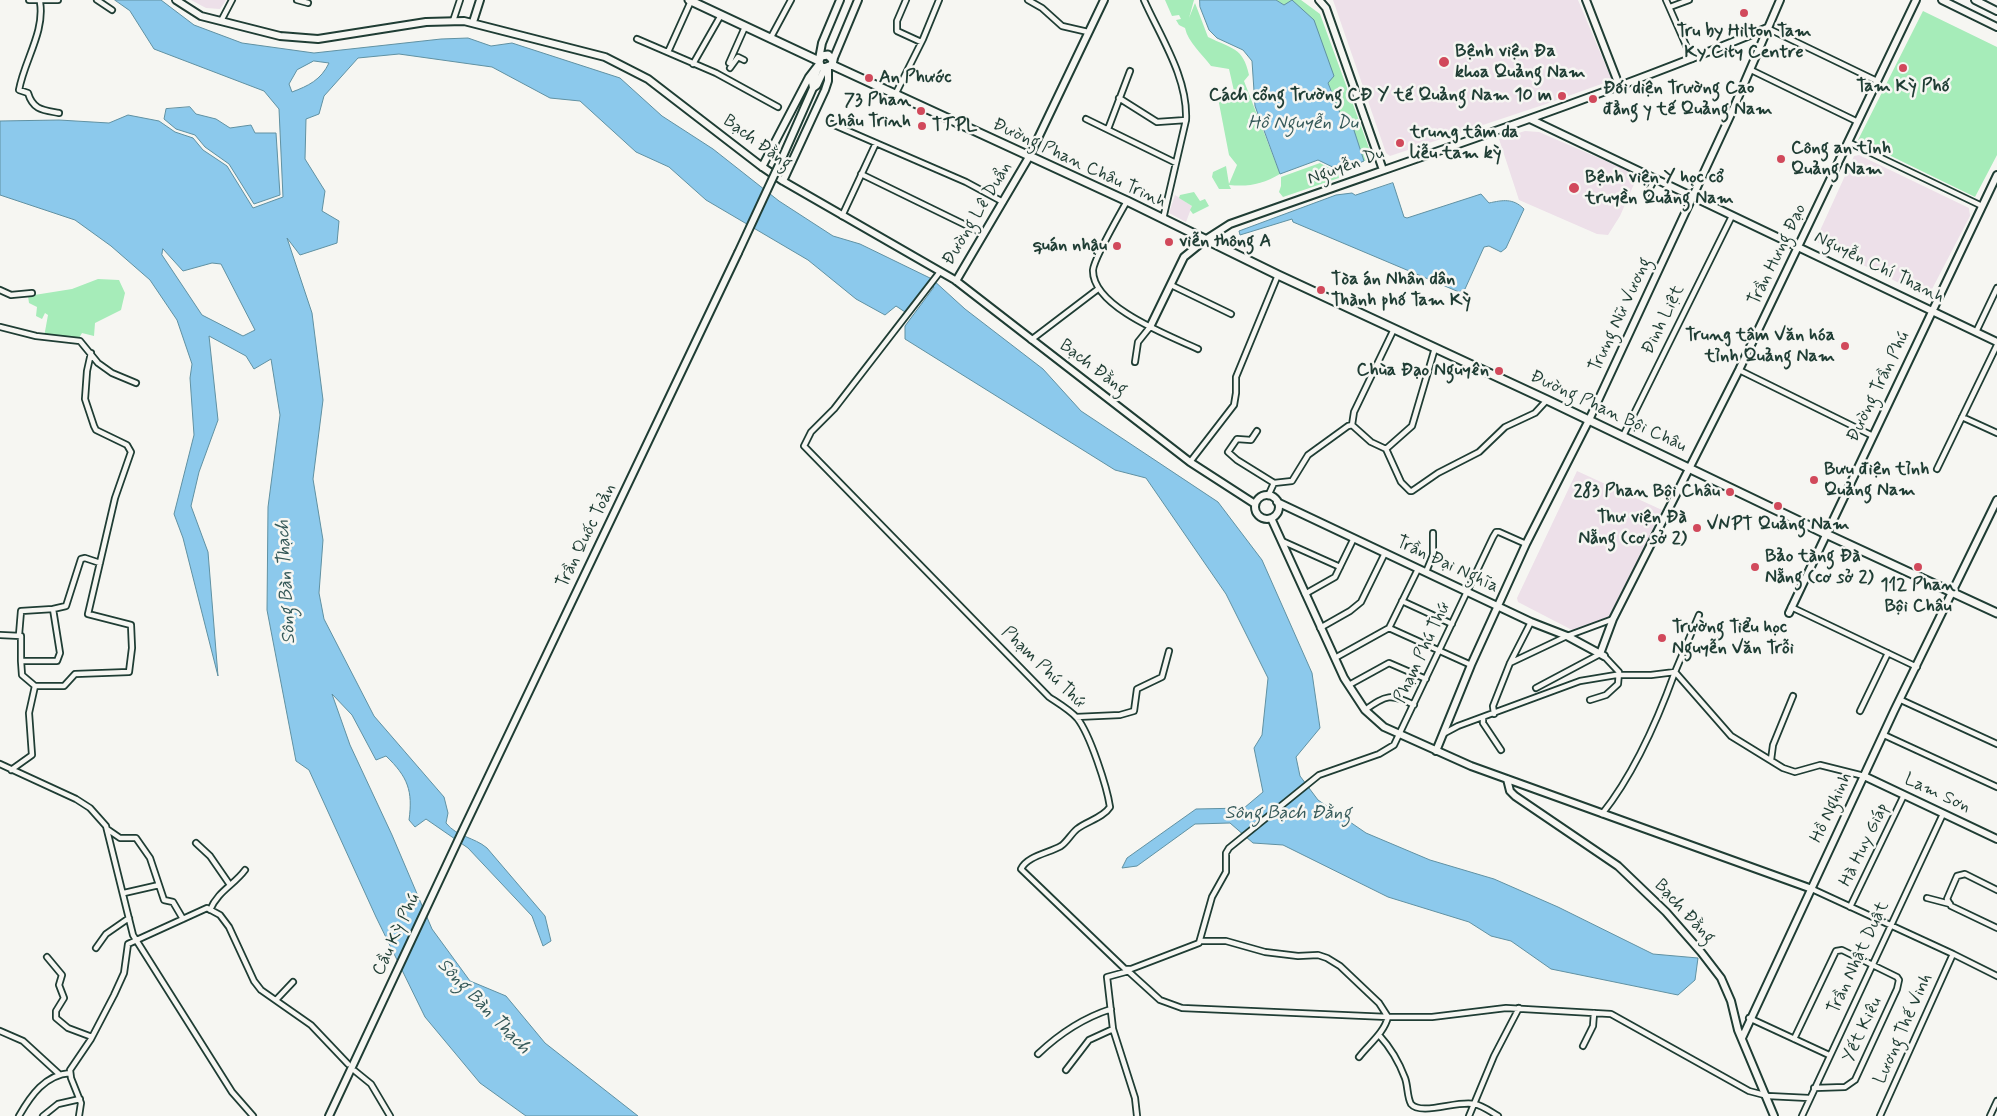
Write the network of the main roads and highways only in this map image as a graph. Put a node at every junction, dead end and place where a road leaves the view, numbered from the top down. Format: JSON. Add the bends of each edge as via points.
{"nodes":[{"id":1,"x":690,"y":0,"type":"edge"},
{"id":2,"x":1205,"y":240,"type":"joint"},
{"id":3,"x":1997,"y":613,"type":"edge"}],
"edges":[{"from":1,"to":2,"type":"main road","name":"Đường Phan Châu Trinh"},
{"from":2,"to":3,"type":"main road","name":"Đường Phan Bội Châu"}]}
